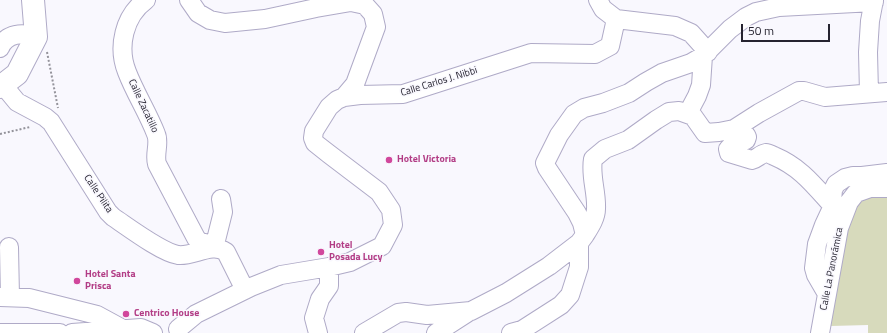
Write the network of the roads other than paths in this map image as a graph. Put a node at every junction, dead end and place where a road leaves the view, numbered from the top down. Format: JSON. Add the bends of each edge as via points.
{"nodes":[{"id":1,"x":33,"y":0,"type":"edge"},
{"id":2,"x":146,"y":0,"type":"edge"},
{"id":3,"x":189,"y":0,"type":"edge"},
{"id":4,"x":598,"y":0,"type":"edge"},
{"id":5,"x":874,"y":1,"type":"edge"},
{"id":6,"x":774,"y":3,"type":"edge"},
{"id":7,"x":616,"y":19,"type":"junction"},
{"id":8,"x":36,"y":37,"type":"junction"},
{"id":9,"x":0,"y":48,"type":"edge"},
{"id":10,"x":706,"y":54,"type":"junction"},
{"id":11,"x":2,"y":86,"type":"edge"},
{"id":12,"x":353,"y":92,"type":"junction"},
{"id":13,"x":878,"y":92,"type":"edge"},
{"id":14,"x":688,"y":113,"type":"junction"},
{"id":15,"x":734,"y":129,"type":"junction"},
{"id":16,"x":887,"y":173,"type":"edge"},
{"id":17,"x":887,"y":188,"type":"edge"},
{"id":18,"x":221,"y":199,"type":"dead end"},
{"id":19,"x":831,"y":204,"type":"junction"},
{"id":20,"x":582,"y":239,"type":"junction"},
{"id":21,"x":9,"y":247,"type":"dead end"},
{"id":22,"x":214,"y":247,"type":"junction"},
{"id":23,"x":329,"y":267,"type":"junction"},
{"id":24,"x":276,"y":269,"type":"dead end"},
{"id":25,"x":262,"y":283,"type":"junction"},
{"id":26,"x":245,"y":290,"type":"junction"},
{"id":27,"x":827,"y":294,"type":"junction"},
{"id":28,"x":5,"y":297,"type":"edge"},
{"id":29,"x":102,"y":311,"type":"dead end"},
{"id":30,"x":471,"y":311,"type":"junction"},
{"id":31,"x":121,"y":328,"type":"junction"},
{"id":32,"x":147,"y":330,"type":"edge"},
{"id":33,"x":177,"y":332,"type":"edge"},
{"id":34,"x":314,"y":332,"type":"edge"},
{"id":35,"x":0,"y":333,"type":"edge"},
{"id":36,"x":25,"y":333,"type":"edge"},
{"id":37,"x":60,"y":333,"type":"edge"},
{"id":38,"x":72,"y":333,"type":"edge"},
{"id":39,"x":364,"y":333,"type":"edge"},
{"id":40,"x":436,"y":333,"type":"edge"},
{"id":41,"x":511,"y":333,"type":"edge"},
{"id":42,"x":820,"y":333,"type":"edge"}],
"edges":[{"from":1,"to":8,"type":"main road"},
{"from":2,"to":22,"type":"street","name":"Calle Zacatillo","via":[[128,20],[124,34],[123,55],[126,72],[157,135],[157,164],[196,238]]},
{"from":3,"to":12,"type":"street","via":[[198,13],[210,20],[224,23],[265,19],[351,2],[366,5],[373,14],[376,27]]},
{"from":4,"to":7,"type":"street","via":[[603,9]]},
{"from":5,"to":6,"type":"street"},
{"from":5,"to":13,"type":"street","via":[[868,52]]},
{"from":6,"to":10,"type":"street","via":[[746,17],[730,29]]},
{"from":7,"to":10,"type":"street","via":[[675,26],[691,33]]},
{"from":7,"to":12,"type":"street","name":"Calle Carlos J. Nibbi","via":[[610,46],[595,54],[531,53],[403,94]]},
{"from":8,"to":9,"type":"street","via":[[21,34],[11,36]]},
{"from":8,"to":11,"type":"main road","via":[[17,74]]},
{"from":10,"to":14,"type":"street","via":[[701,85]]},
{"from":10,"to":20,"type":"street","via":[[691,63],[662,73],[629,94],[584,108],[574,114],[559,135],[546,163],[547,168],[577,212],[582,223]]},
{"from":11,"to":22,"type":"street","name":"Calle Pilita","via":[[17,102],[51,122],[113,217],[160,248],[178,255],[192,254]]},
{"from":12,"to":23,"type":"street","via":[[329,107],[314,131],[313,138],[315,143],[379,192],[391,210],[393,225],[382,246],[350,262]]},
{"from":13,"to":15,"type":"street","via":[[825,97],[799,92]]},
{"from":14,"to":15,"type":"street","via":[[706,133]]},
{"from":14,"to":20,"type":"street","via":[[669,112],[628,140],[605,149],[593,159],[596,210],[590,228]]},
{"from":15,"to":19,"type":"street","via":[[746,134],[747,137],[746,140],[730,147],[729,153],[752,160],[766,153],[778,158],[802,172]]},
{"from":16,"to":19,"type":"street","via":[[844,178],[836,184]]},
{"from":17,"to":27,"type":"street","name":"Calle La Panorámica","via":[[870,188],[856,193],[849,202],[839,228]]},
{"from":18,"to":22,"type":"street","via":[[222,212]]},
{"from":19,"to":27,"type":"street","via":[[817,244],[814,268]]},
{"from":20,"to":30,"type":"street","via":[[529,279]]},
{"from":20,"to":41,"type":"street","via":[[579,267],[570,295],[561,306],[522,330]]},
{"from":21,"to":28,"type":"street"},
{"from":22,"to":26,"type":"street","via":[[226,252]]},
{"from":23,"to":25,"type":"street","via":[[281,275]]},
{"from":23,"to":34,"type":"street","via":[[329,286],[320,299],[314,318]]},
{"from":24,"to":25,"type":"street"},
{"from":25,"to":26,"type":"street"},
{"from":26,"to":33,"type":"street","via":[[196,314]]},
{"from":27,"to":42,"type":"street","name":"Calle La Panorámica"},
{"from":28,"to":31,"type":"street","via":[[30,298],[97,315]]},
{"from":29,"to":32,"type":"street","via":[[126,318]]},
{"from":30,"to":39,"type":"street","via":[[427,315],[398,313]]},
{"from":30,"to":40,"type":"street"},
{"from":31,"to":32,"type":"street"},
{"from":31,"to":38,"type":"street"},
{"from":35,"to":36,"type":"street"},
{"from":36,"to":37,"type":"street"}]}
